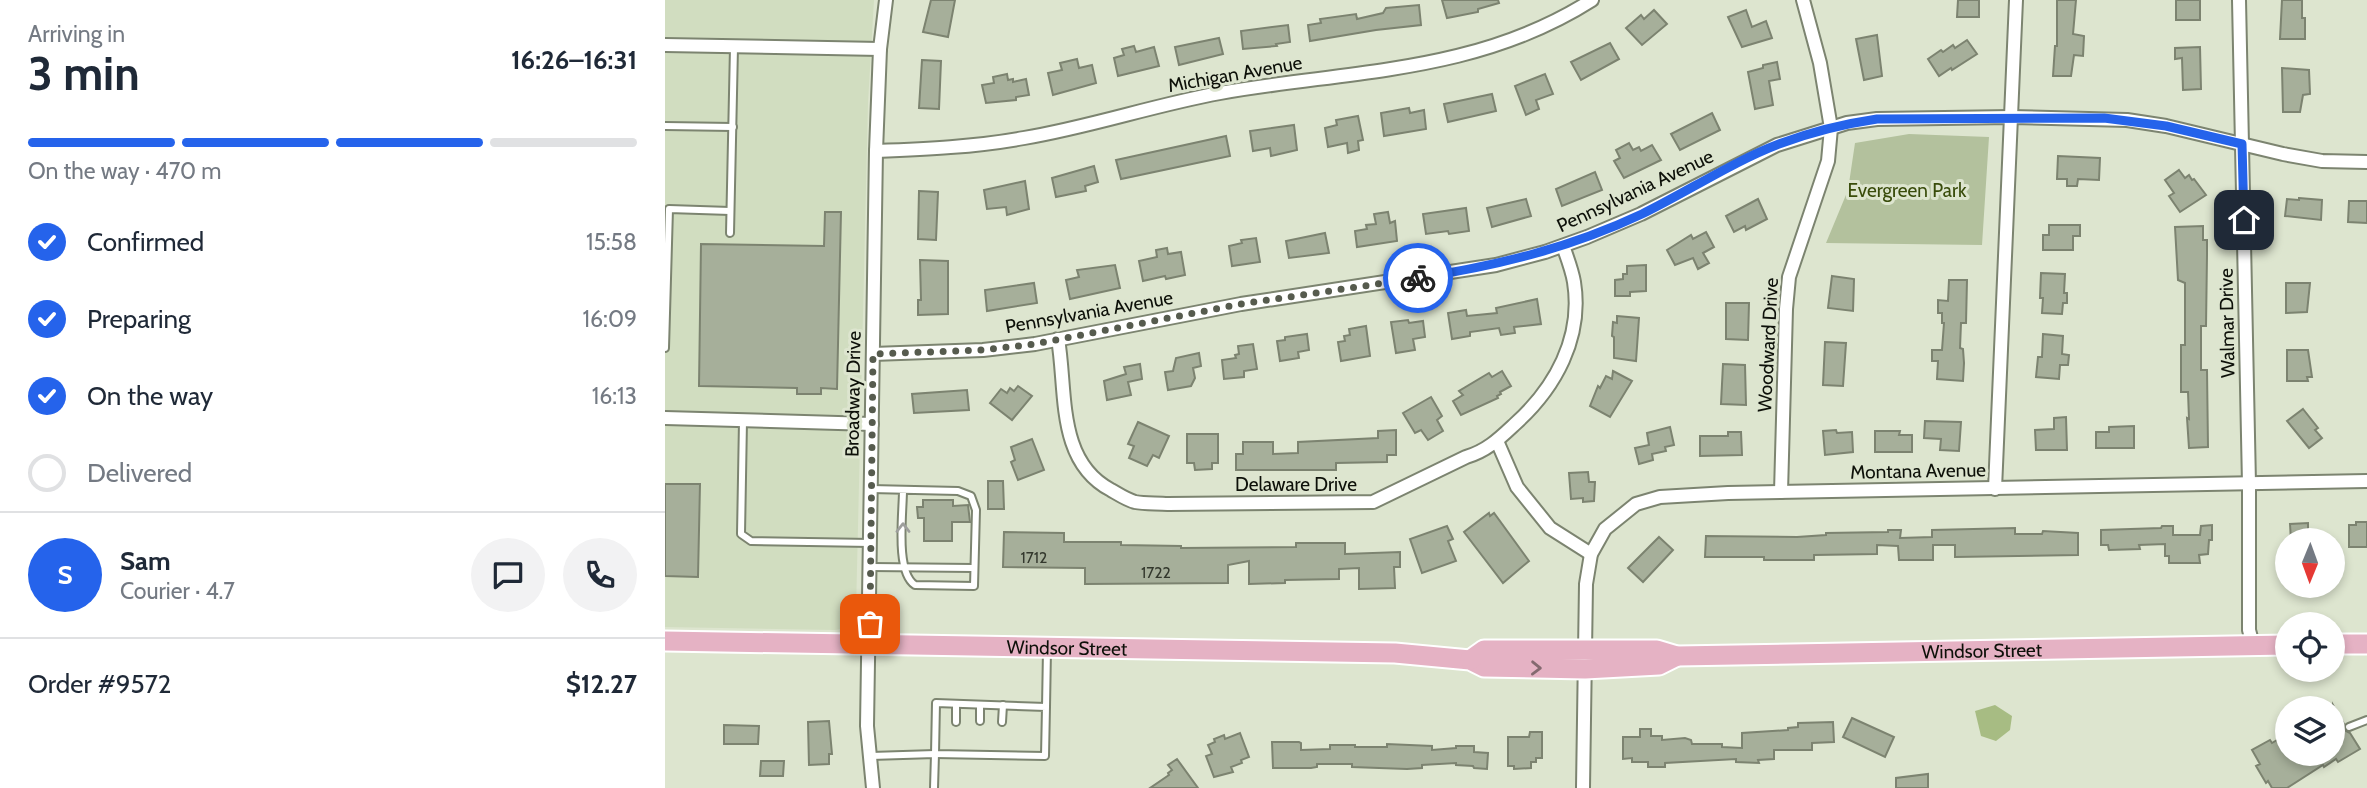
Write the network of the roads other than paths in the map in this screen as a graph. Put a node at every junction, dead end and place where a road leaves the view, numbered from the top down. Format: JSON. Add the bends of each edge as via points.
{"nodes":[{"id":1,"x":886,"y":0,"type":"edge"},
{"id":2,"x":1592,"y":0,"type":"edge"},
{"id":3,"x":1803,"y":0,"type":"edge"},
{"id":4,"x":2017,"y":0,"type":"edge"},
{"id":5,"x":2239,"y":0,"type":"edge"},
{"id":6,"x":665,"y":45,"type":"edge"},
{"id":7,"x":734,"y":47,"type":"junction"},
{"id":8,"x":880,"y":49,"type":"junction"},
{"id":9,"x":2011,"y":117,"type":"junction"},
{"id":10,"x":665,"y":126,"type":"edge"},
{"id":11,"x":733,"y":127,"type":"junction"},
{"id":12,"x":1831,"y":128,"type":"junction"},
{"id":13,"x":2242,"y":144,"type":"junction"},
{"id":14,"x":876,"y":151,"type":"junction"},
{"id":15,"x":2367,"y":162,"type":"edge"},
{"id":16,"x":667,"y":208,"type":"edge"},
{"id":17,"x":730,"y":211,"type":"junction"},
{"id":18,"x":730,"y":233,"type":"dead end"},
{"id":19,"x":1563,"y":246,"type":"junction"},
{"id":20,"x":1058,"y":339,"type":"junction"},
{"id":21,"x":665,"y":348,"type":"edge"},
{"id":22,"x":873,"y":354,"type":"junction"},
{"id":23,"x":665,"y":418,"type":"edge"},
{"id":24,"x":744,"y":421,"type":"junction"},
{"id":25,"x":872,"y":424,"type":"junction"},
{"id":26,"x":1497,"y":441,"type":"junction"},
{"id":27,"x":2367,"y":481,"type":"edge"},
{"id":28,"x":2249,"y":484,"type":"junction"},
{"id":29,"x":871,"y":489,"type":"junction"},
{"id":30,"x":1995,"y":489,"type":"junction"},
{"id":31,"x":903,"y":490,"type":"junction"},
{"id":32,"x":1781,"y":492,"type":"junction"},
{"id":33,"x":871,"y":543,"type":"junction"},
{"id":34,"x":1591,"y":554,"type":"junction"},
{"id":35,"x":903,"y":566,"type":"junction"},
{"id":36,"x":871,"y":567,"type":"junction"},
{"id":37,"x":974,"y":569,"type":"junction"},
{"id":38,"x":665,"y":641,"type":"edge"},
{"id":39,"x":869,"y":644,"type":"junction"},
{"id":40,"x":2345,"y":644,"type":"edge"},
{"id":41,"x":2367,"y":644,"type":"edge"},
{"id":42,"x":2253,"y":645,"type":"junction"},
{"id":43,"x":2275,"y":645,"type":"edge"},
{"id":44,"x":1047,"y":648,"type":"junction"},
{"id":45,"x":1585,"y":659,"type":"junction"},
{"id":46,"x":956,"y":704,"type":"junction"},
{"id":47,"x":980,"y":705,"type":"junction"},
{"id":48,"x":1003,"y":705,"type":"junction"},
{"id":49,"x":1046,"y":707,"type":"junction"},
{"id":50,"x":2367,"y":720,"type":"edge"},
{"id":51,"x":980,"y":721,"type":"dead end"},
{"id":52,"x":956,"y":722,"type":"dead end"},
{"id":53,"x":1002,"y":722,"type":"dead end"},
{"id":54,"x":2349,"y":727,"type":"dead end"},
{"id":55,"x":955,"y":745,"type":"dead end"},
{"id":56,"x":980,"y":746,"type":"dead end"},
{"id":57,"x":1002,"y":746,"type":"dead end"},
{"id":58,"x":935,"y":754,"type":"junction"},
{"id":59,"x":954,"y":755,"type":"junction"},
{"id":60,"x":980,"y":755,"type":"junction"},
{"id":61,"x":1002,"y":755,"type":"junction"},
{"id":62,"x":869,"y":757,"type":"junction"},
{"id":63,"x":873,"y":788,"type":"edge"},
{"id":64,"x":934,"y":788,"type":"edge"},
{"id":65,"x":1583,"y":788,"type":"edge"}],
"edges":[{"from":1,"to":8,"type":"street","name":"Broadway Drive"},
{"from":2,"to":14,"type":"street","name":"Michigan Avenue","via":[[1534,32],[1460,57],[1220,93],[1026,138],[976,146]]},
{"from":3,"to":12,"type":"street","name":"Woodward Drive"},
{"from":4,"to":9,"type":"street"},
{"from":5,"to":13,"type":"street","name":"Walmar Drive"},
{"from":6,"to":7,"type":"street"},
{"from":7,"to":8,"type":"street"},
{"from":7,"to":11,"type":"lane"},
{"from":8,"to":14,"type":"street","name":"Broadway Drive"},
{"from":9,"to":12,"type":"street","name":"Pennsylvania Avenue","via":[[1877,119]]},
{"from":9,"to":13,"type":"street","name":"Pennsylvania Avenue","via":[[2127,120]]},
{"from":9,"to":30,"type":"street"},
{"from":10,"to":11,"type":"lane"},
{"from":11,"to":17,"type":"lane"},
{"from":12,"to":19,"type":"street","name":"Pennsylvania Avenue","via":[[1777,145],[1641,214]]},
{"from":12,"to":32,"type":"street","name":"Woodward Drive","via":[[1828,161],[1790,277]]},
{"from":13,"to":15,"type":"street","name":"Pennsylvania Avenue","via":[[2322,161]]},
{"from":13,"to":28,"type":"street","name":"Walmar Drive"},
{"from":14,"to":22,"type":"street","name":"Broadway Drive"},
{"from":16,"to":17,"type":"lane"},
{"from":16,"to":21,"type":"lane"},
{"from":17,"to":18,"type":"lane"},
{"from":19,"to":20,"type":"street","name":"Pennsylvania Avenue","via":[[1465,271],[1241,304]]},
{"from":19,"to":26,"type":"street","name":"Delaware Drive","via":[[1576,297],[1572,336],[1562,366],[1534,407]]},
{"from":20,"to":22,"type":"street","name":"Pennsylvania Avenue","via":[[983,350]]},
{"from":20,"to":26,"type":"street","name":"Delaware Drive","via":[[1069,436],[1076,455],[1104,487],[1135,502],[1373,502]]},
{"from":22,"to":25,"type":"street","name":"Broadway Drive"},
{"from":23,"to":24,"type":"street"},
{"from":24,"to":25,"type":"street"},
{"from":24,"to":33,"type":"lane","via":[[741,534],[751,541]]},
{"from":25,"to":29,"type":"street","name":"Broadway Drive"},
{"from":26,"to":34,"type":"street","via":[[1517,487],[1550,528]]},
{"from":27,"to":28,"type":"street","name":"Montana Avenue"},
{"from":28,"to":30,"type":"street","name":"Montana Avenue"},
{"from":28,"to":42,"type":"street","name":"Walmar Drive","via":[[2249,631]]},
{"from":29,"to":31,"type":"lane"},
{"from":29,"to":33,"type":"street","name":"Broadway Drive"},
{"from":30,"to":32,"type":"street","name":"Montana Avenue"},
{"from":35,"to":31,"type":"lane","one_way":true},
{"from":31,"to":37,"type":"lane","via":[[958,491],[971,496],[976,510]]},
{"from":32,"to":34,"type":"street","name":"Montana Avenue","via":[[1680,495],[1636,504],[1605,529]]},
{"from":33,"to":36,"type":"street","name":"Broadway Drive"},
{"from":34,"to":45,"type":"street","name":"Montana Avenue"},
{"from":35,"to":36,"type":"lane"},
{"from":35,"to":37,"type":"lane"},
{"from":35,"to":37,"type":"lane","via":[[915,584],[974,586]]},
{"from":36,"to":39,"type":"street","name":"Broadway Drive"},
{"from":38,"to":39,"type":"main road","name":"Windsor Street"},
{"from":39,"to":44,"type":"main road","name":"Windsor Street"},
{"from":39,"to":62,"type":"street","name":"Broadway Drive"},
{"from":40,"to":41,"type":"main road"},
{"from":42,"to":43,"type":"main road","name":"Windsor Street"},
{"from":42,"to":45,"type":"main road","name":"Windsor Street","via":[[1677,656],[1659,665]]},
{"from":44,"to":45,"type":"main road","name":"Windsor Street","via":[[1395,653],[1470,660],[1484,667]]},
{"from":44,"to":49,"type":"lane"},
{"from":45,"to":65,"type":"street","name":"Montana Avenue"},
{"from":46,"to":47,"type":"lane"},
{"from":46,"to":52,"type":"lane"},
{"from":46,"to":58,"type":"lane","via":[[936,704]]},
{"from":47,"to":48,"type":"lane"},
{"from":47,"to":51,"type":"lane"},
{"from":48,"to":49,"type":"lane"},
{"from":48,"to":53,"type":"lane"},
{"from":49,"to":61,"type":"lane","via":[[1045,756]]},
{"from":50,"to":54,"type":"lane"},
{"from":55,"to":59,"type":"lane"},
{"from":56,"to":60,"type":"lane"},
{"from":57,"to":61,"type":"lane"},
{"from":58,"to":59,"type":"lane"},
{"from":58,"to":62,"type":"lane"},
{"from":58,"to":64,"type":"lane"},
{"from":59,"to":60,"type":"lane"},
{"from":60,"to":61,"type":"lane"},
{"from":62,"to":63,"type":"street","name":"Broadway Drive"}]}
